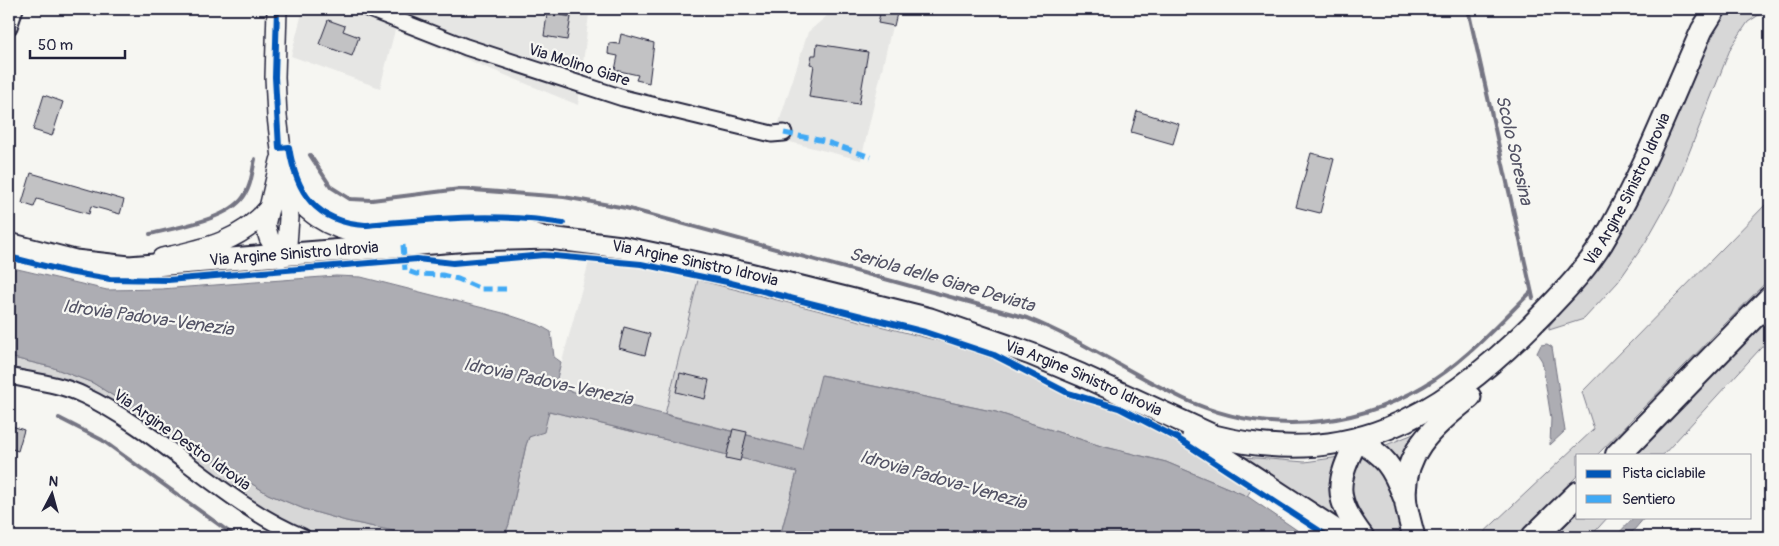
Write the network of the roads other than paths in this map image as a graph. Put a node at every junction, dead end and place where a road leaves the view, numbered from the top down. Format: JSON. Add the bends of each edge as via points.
{"nodes":[{"id":1,"x":14,"y":9,"type":"edge"},
{"id":2,"x":277,"y":9,"type":"edge"},
{"id":3,"x":369,"y":9,"type":"edge"},
{"id":4,"x":1715,"y":9,"type":"edge"},
{"id":5,"x":9,"y":27,"type":"edge"},
{"id":6,"x":784,"y":133,"type":"dead end"},
{"id":7,"x":280,"y":154,"type":"junction"},
{"id":8,"x":269,"y":208,"type":"junction"},
{"id":9,"x":549,"y":238,"type":"junction"},
{"id":10,"x":9,"y":244,"type":"edge"},
{"id":11,"x":281,"y":257,"type":"junction"},
{"id":12,"x":96,"y":264,"type":"junction"},
{"id":13,"x":1770,"y":299,"type":"edge"},
{"id":14,"x":1508,"y":349,"type":"junction"},
{"id":15,"x":9,"y":376,"type":"edge"},
{"id":16,"x":1136,"y":401,"type":"junction"},
{"id":17,"x":1356,"y":440,"type":"junction"},
{"id":18,"x":1619,"y":454,"type":"edge"},
{"id":19,"x":1576,"y":496,"type":"edge"},
{"id":20,"x":1406,"y":502,"type":"junction"},
{"id":21,"x":303,"y":537,"type":"edge"},
{"id":22,"x":1346,"y":537,"type":"edge"},
{"id":23,"x":1363,"y":537,"type":"edge"},
{"id":24,"x":1414,"y":537,"type":"edge"},
{"id":25,"x":1534,"y":537,"type":"edge"}],
"edges":[{"from":1,"to":5,"type":"street"},
{"from":2,"to":7,"type":"street","via":[[275,77]]},
{"from":3,"to":6,"type":"street","name":"Via Molino Giare","via":[[466,47],[623,98],[772,134]]},
{"from":4,"to":14,"type":"main road","name":"Via Argine Sinistro Idrovia","via":[[1702,30],[1627,198],[1607,235],[1567,290]]},
{"from":7,"to":8,"type":"street"},
{"from":7,"to":9,"type":"street","via":[[290,185],[306,209],[343,230],[362,234],[483,226],[507,227]]},
{"from":7,"to":11,"type":"street","via":[[289,218],[287,244]]},
{"from":8,"to":11,"type":"street","via":[[266,231]]},
{"from":8,"to":12,"type":"street","via":[[253,225],[227,241],[163,258]]},
{"from":9,"to":11,"type":"main road","name":"Via Argine Sinistro Idrovia","via":[[461,241]]},
{"from":9,"to":16,"type":"main road","name":"Via Argine Sinistro Idrovia","via":[[666,255],[930,319],[1031,354]]},
{"from":10,"to":12,"type":"main road","name":"Via Argine Sinistro Idrovia"},
{"from":11,"to":12,"type":"main road","name":"Via Argine Sinistro Idrovia","via":[[153,266]]},
{"from":13,"to":18,"type":"main road"},
{"from":14,"to":17,"type":"main road","via":[[1466,385],[1420,415]]},
{"from":14,"to":20,"type":"main road","via":[[1486,384],[1422,440],[1408,474]]},
{"from":15,"to":21,"type":"street","name":"Via Argine Destro Idrovia","via":[[81,394],[126,419],[255,512]]},
{"from":16,"to":17,"type":"main road","name":"Via Argine Sinistro Idrovia","via":[[1200,431],[1236,442],[1297,446]]},
{"from":16,"to":22,"type":"main road"},
{"from":17,"to":20,"type":"main road","via":[[1386,460],[1396,474]]},
{"from":17,"to":23,"type":"main road","via":[[1343,468],[1340,494],[1348,517]]},
{"from":19,"to":25,"type":"main road"},
{"from":20,"to":24,"type":"main road"}]}
